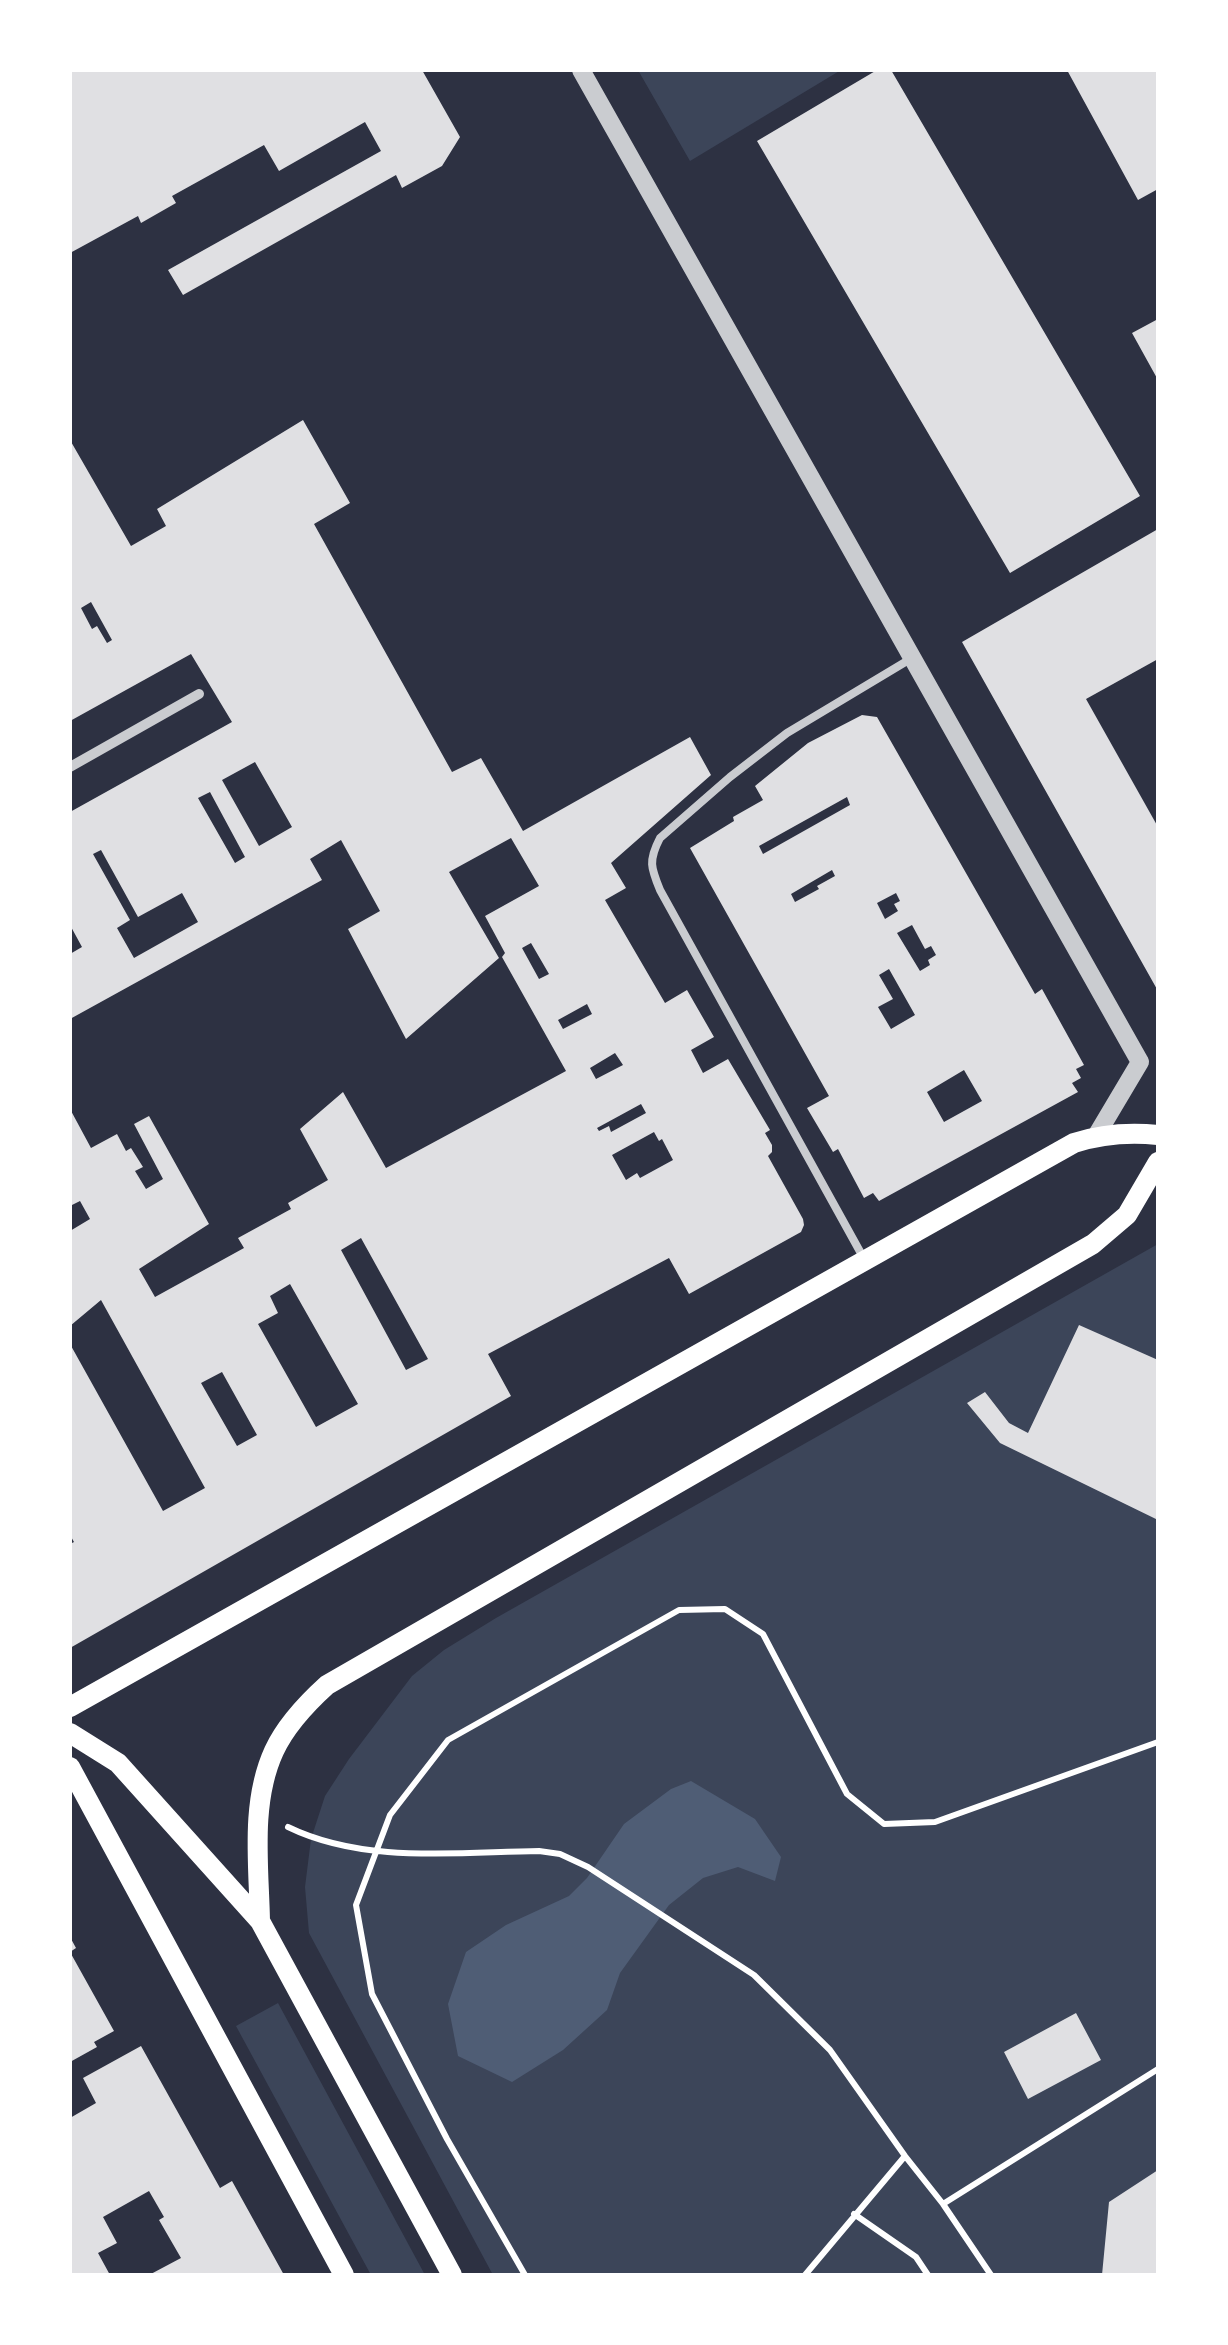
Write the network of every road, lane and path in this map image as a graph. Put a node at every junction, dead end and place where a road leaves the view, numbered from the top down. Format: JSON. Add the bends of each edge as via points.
{"nodes":[{"id":1,"x":581,"y":70,"type":"edge"},
{"id":2,"x":913,"y":658,"type":"junction"},
{"id":3,"x":199,"y":694,"type":"dead end"},
{"id":4,"x":70,"y":767,"type":"edge"},
{"id":5,"x":1149,"y":1061,"type":"edge"},
{"id":6,"x":1158,"y":1135,"type":"edge"},
{"id":7,"x":1096,"y":1136,"type":"junction"},
{"id":8,"x":1158,"y":1162,"type":"edge"},
{"id":9,"x":866,"y":1261,"type":"junction"},
{"id":10,"x":70,"y":1707,"type":"edge"},
{"id":11,"x":70,"y":1733,"type":"edge"},
{"id":12,"x":1158,"y":1742,"type":"edge"},
{"id":13,"x":70,"y":1766,"type":"edge"},
{"id":14,"x":259,"y":1814,"type":"junction"},
{"id":15,"x":376,"y":1853,"type":"junction"},
{"id":16,"x":260,"y":1921,"type":"junction"},
{"id":17,"x":1158,"y":2069,"type":"edge"},
{"id":18,"x":905,"y":2156,"type":"junction"},
{"id":19,"x":943,"y":2204,"type":"junction"},
{"id":20,"x":854,"y":2214,"type":"junction"},
{"id":21,"x":344,"y":2275,"type":"edge"},
{"id":22,"x":452,"y":2275,"type":"edge"},
{"id":23,"x":526,"y":2275,"type":"edge"},
{"id":24,"x":805,"y":2275,"type":"edge"},
{"id":25,"x":928,"y":2275,"type":"edge"},
{"id":26,"x":991,"y":2275,"type":"edge"}],
"edges":[{"from":1,"to":2,"type":"street"},
{"from":2,"to":5,"type":"street"},
{"from":2,"to":9,"type":"lane","via":[[730,776],[660,838],[651,867]]},
{"from":3,"to":4,"type":"street"},
{"from":5,"to":7,"type":"street"},
{"from":6,"to":7,"type":"main road"},
{"from":7,"to":9,"type":"main road","via":[[1048,1156]]},
{"from":8,"to":14,"type":"main road","via":[[1127,1215],[1093,1244],[327,1684],[274,1750]]},
{"from":9,"to":10,"type":"main road"},
{"from":11,"to":16,"type":"main road","via":[[118,1763]]},
{"from":12,"to":15,"type":"path","via":[[934,1822],[884,1824],[847,1794],[763,1634],[725,1609],[679,1610],[448,1740],[390,1815]]},
{"from":13,"to":21,"type":"main road"},
{"from":14,"to":15,"type":"path","via":[[311,1839]]},
{"from":14,"to":16,"type":"main road"},
{"from":15,"to":18,"type":"path","via":[[539,1851],[588,1866],[754,1975],[830,2050]]},
{"from":15,"to":23,"type":"path","via":[[356,1904],[372,1994]]},
{"from":16,"to":22,"type":"main road"},
{"from":17,"to":19,"type":"path"},
{"from":18,"to":19,"type":"path"},
{"from":18,"to":20,"type":"path"},
{"from":19,"to":26,"type":"path"},
{"from":20,"to":24,"type":"path"},
{"from":20,"to":25,"type":"path","via":[[916,2256]]}]}
